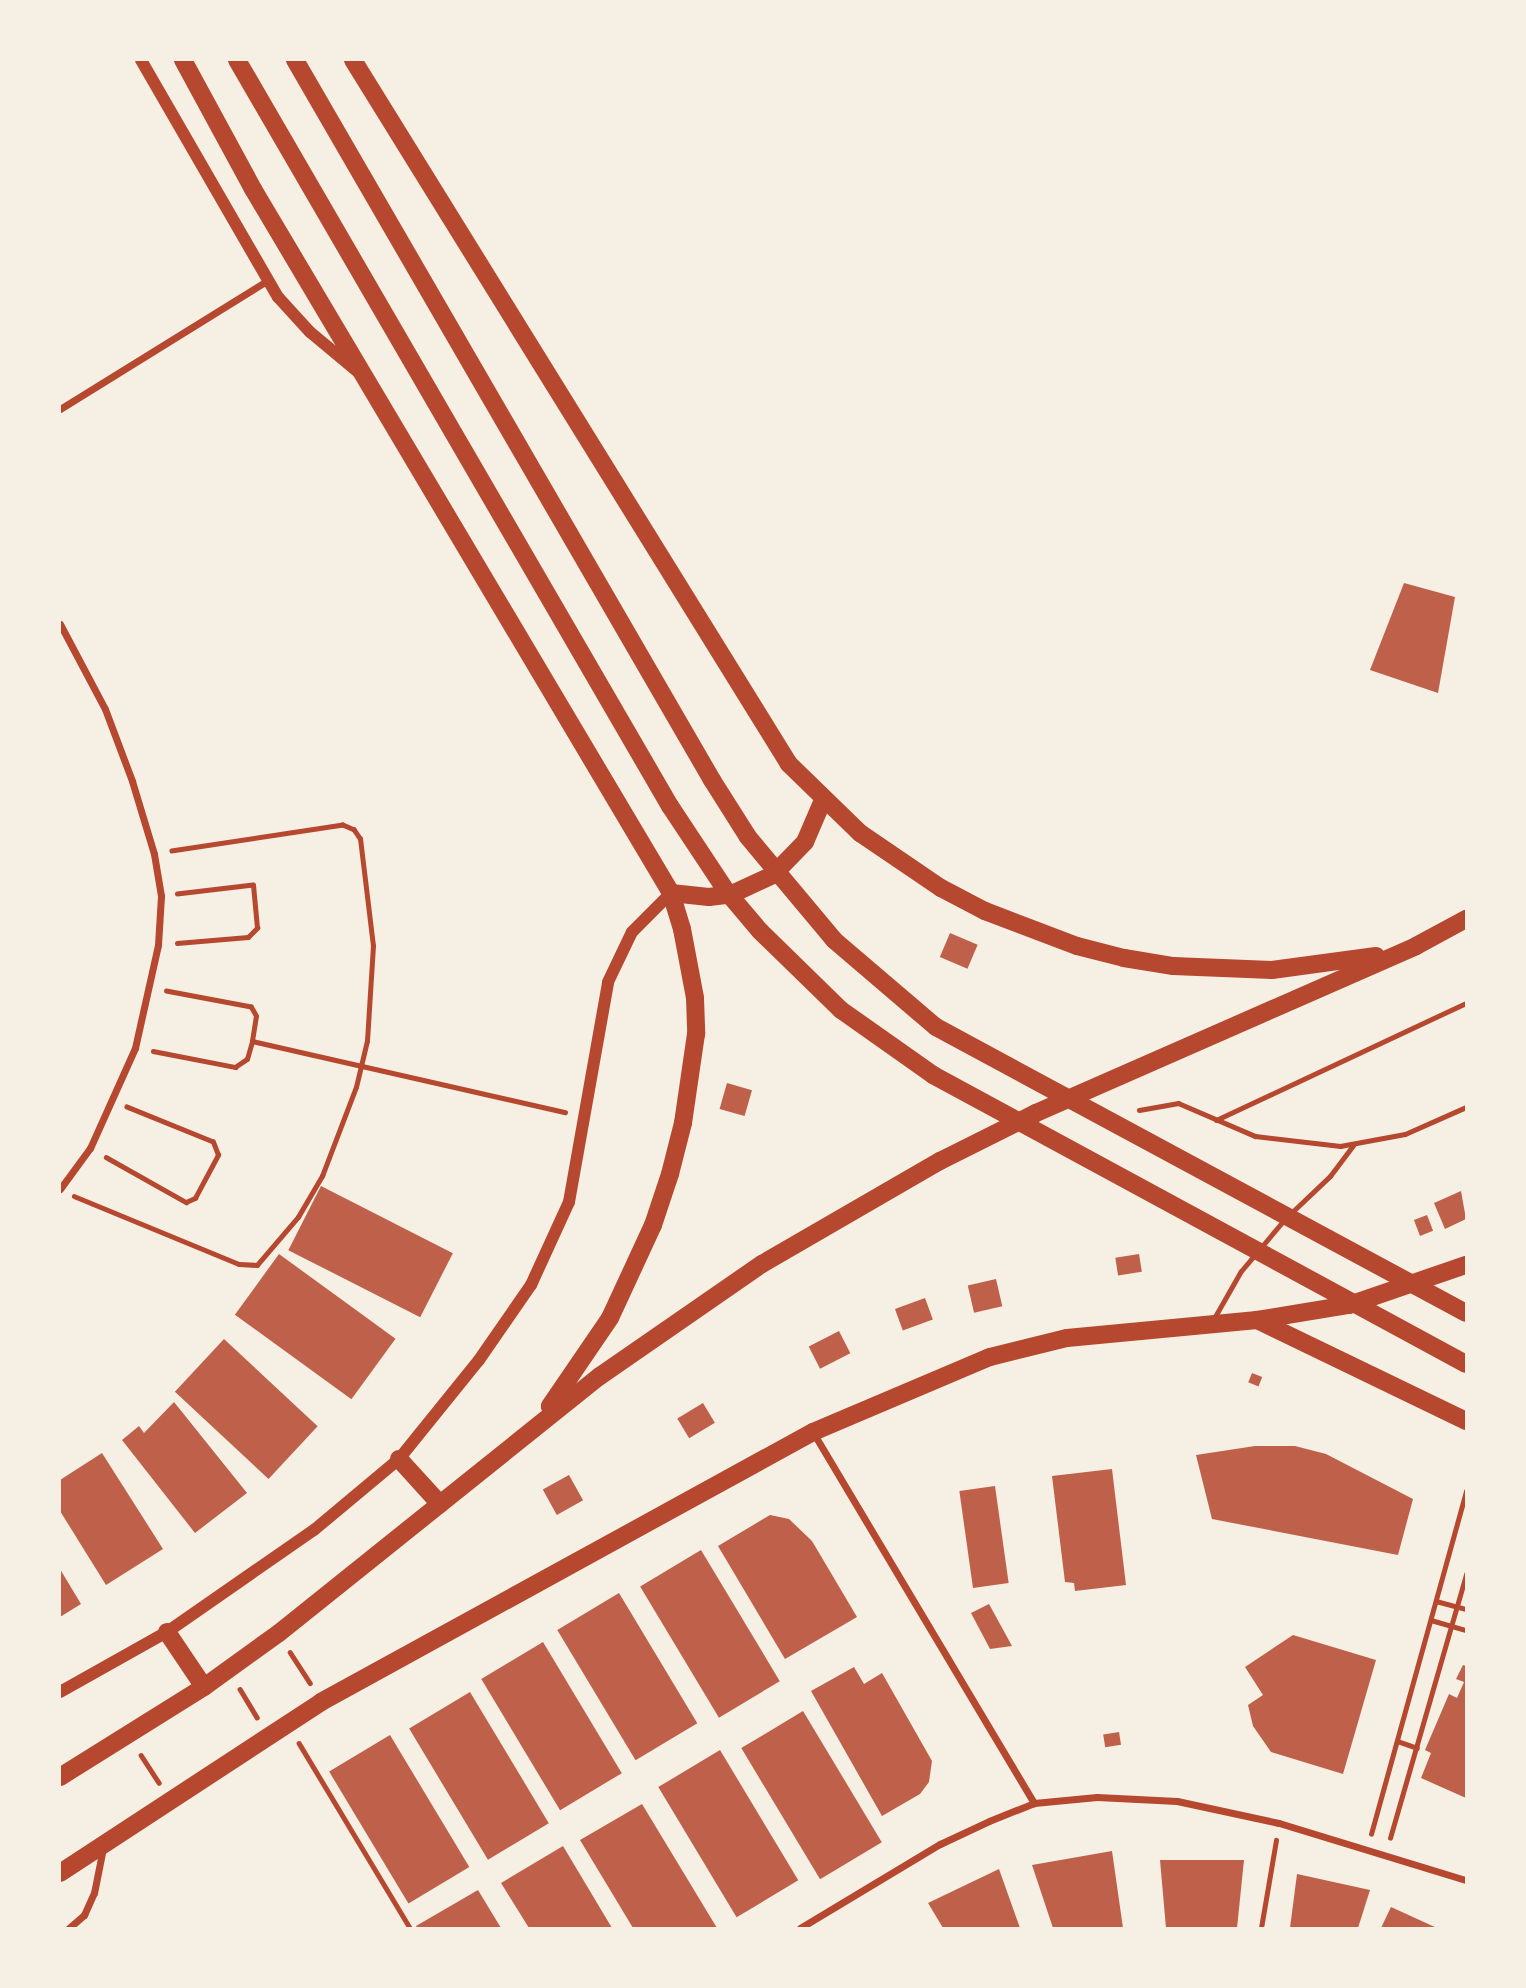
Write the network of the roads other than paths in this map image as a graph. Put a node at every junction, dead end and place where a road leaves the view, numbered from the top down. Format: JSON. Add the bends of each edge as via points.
{"nodes":[{"id":1,"x":141,"y":60,"type":"edge"},
{"id":2,"x":183,"y":60,"type":"edge"},
{"id":3,"x":237,"y":60,"type":"edge"},
{"id":4,"x":295,"y":60,"type":"edge"},
{"id":5,"x":353,"y":60,"type":"edge"},
{"id":6,"x":268,"y":280,"type":"junction"},
{"id":7,"x":367,"y":380,"type":"junction"},
{"id":8,"x":60,"y":409,"type":"edge"},
{"id":9,"x":60,"y":624,"type":"edge"},
{"id":10,"x":823,"y":800,"type":"junction"},
{"id":11,"x":671,"y":893,"type":"junction"},
{"id":12,"x":1466,"y":919,"type":"edge"},
{"id":13,"x":1416,"y":946,"type":"junction"},
{"id":14,"x":1466,"y":1003,"type":"edge"},
{"id":15,"x":1466,"y":1107,"type":"edge"},
{"id":16,"x":1139,"y":1110,"type":"dead end"},
{"id":17,"x":1216,"y":1120,"type":"junction"},
{"id":18,"x":1353,"y":1144,"type":"junction"},
{"id":19,"x":60,"y":1190,"type":"edge"},
{"id":20,"x":1466,"y":1265,"type":"edge"},
{"id":21,"x":1466,"y":1313,"type":"edge"},
{"id":22,"x":1257,"y":1320,"type":"junction"},
{"id":23,"x":1211,"y":1323,"type":"junction"},
{"id":24,"x":1466,"y":1364,"type":"edge"},
{"id":25,"x":1466,"y":1421,"type":"edge"},
{"id":26,"x":813,"y":1432,"type":"junction"},
{"id":27,"x":523,"y":1436,"type":"junction"},
{"id":28,"x":399,"y":1459,"type":"junction"},
{"id":29,"x":440,"y":1504,"type":"junction"},
{"id":30,"x":167,"y":1632,"type":"junction"},
{"id":31,"x":204,"y":1687,"type":"junction"},
{"id":32,"x":60,"y":1692,"type":"edge"},
{"id":33,"x":60,"y":1777,"type":"edge"},
{"id":34,"x":1034,"y":1803,"type":"junction"},
{"id":35,"x":103,"y":1846,"type":"junction"},
{"id":36,"x":60,"y":1873,"type":"edge"},
{"id":37,"x":1466,"y":1880,"type":"edge"},
{"id":38,"x":69,"y":1928,"type":"edge"},
{"id":39,"x":800,"y":1928,"type":"edge"}],
"edges":[{"from":1,"to":6,"type":"street"},
{"from":2,"to":7,"type":"main road","via":[[253,189]]},
{"from":3,"to":24,"type":"main road","via":[[670,806],[727,892],[799,972],[841,1010],[933,1075]]},
{"from":4,"to":21,"type":"main road","via":[[748,837],[807,910],[883,985],[936,1027]]},
{"from":5,"to":10,"type":"main road","via":[[789,764]]},
{"from":6,"to":7,"type":"street","via":[[310,332]]},
{"from":6,"to":8,"type":"street"},
{"from":7,"to":11,"type":"main road"},
{"from":9,"to":19,"type":"street","via":[[105,709],[154,854],[161,896],[158,945],[135,1048],[90,1148]]},
{"from":10,"to":11,"type":"main road","via":[[805,842],[773,875],[732,894]]},
{"from":10,"to":13,"type":"main road","via":[[900,862],[974,905],[1030,930],[1124,958],[1198,968],[1272,970],[1345,962]]},
{"from":11,"to":27,"type":"main road","via":[[691,963],[696,1034],[670,1174],[653,1225],[610,1318],[556,1400]]},
{"from":11,"to":28,"type":"street","via":[[632,932],[608,982],[569,1202],[531,1285]]},
{"from":12,"to":13,"type":"main road"},
{"from":13,"to":27,"type":"main road","via":[[1036,1113],[940,1161],[762,1264],[660,1333]]},
{"from":14,"to":17,"type":"lane"},
{"from":15,"to":18,"type":"lane","via":[[1405,1134]]},
{"from":16,"to":17,"type":"lane","via":[[1178,1103]]},
{"from":17,"to":18,"type":"lane","via":[[1277,1141]]},
{"from":18,"to":23,"type":"lane","via":[[1330,1176],[1260,1246]]},
{"from":20,"to":22,"type":"main road","via":[[1349,1305]]},
{"from":22,"to":23,"type":"main road"},
{"from":22,"to":25,"type":"main road"},
{"from":23,"to":26,"type":"main road","via":[[1067,1338],[990,1357]]},
{"from":26,"to":34,"type":"street"},
{"from":26,"to":35,"type":"main road","via":[[321,1702]]},
{"from":27,"to":29,"type":"main road"},
{"from":28,"to":29,"type":"main road"},
{"from":28,"to":30,"type":"street","via":[[314,1531]]},
{"from":29,"to":31,"type":"main road"},
{"from":30,"to":31,"type":"main road"},
{"from":30,"to":32,"type":"street"},
{"from":31,"to":33,"type":"main road"},
{"from":34,"to":37,"type":"street","via":[[1097,1797],[1177,1801],[1367,1847]]},
{"from":34,"to":39,"type":"street","via":[[940,1844]]},
{"from":35,"to":36,"type":"main road"},
{"from":35,"to":38,"type":"street","via":[[94,1893],[83,1915]]}]}
